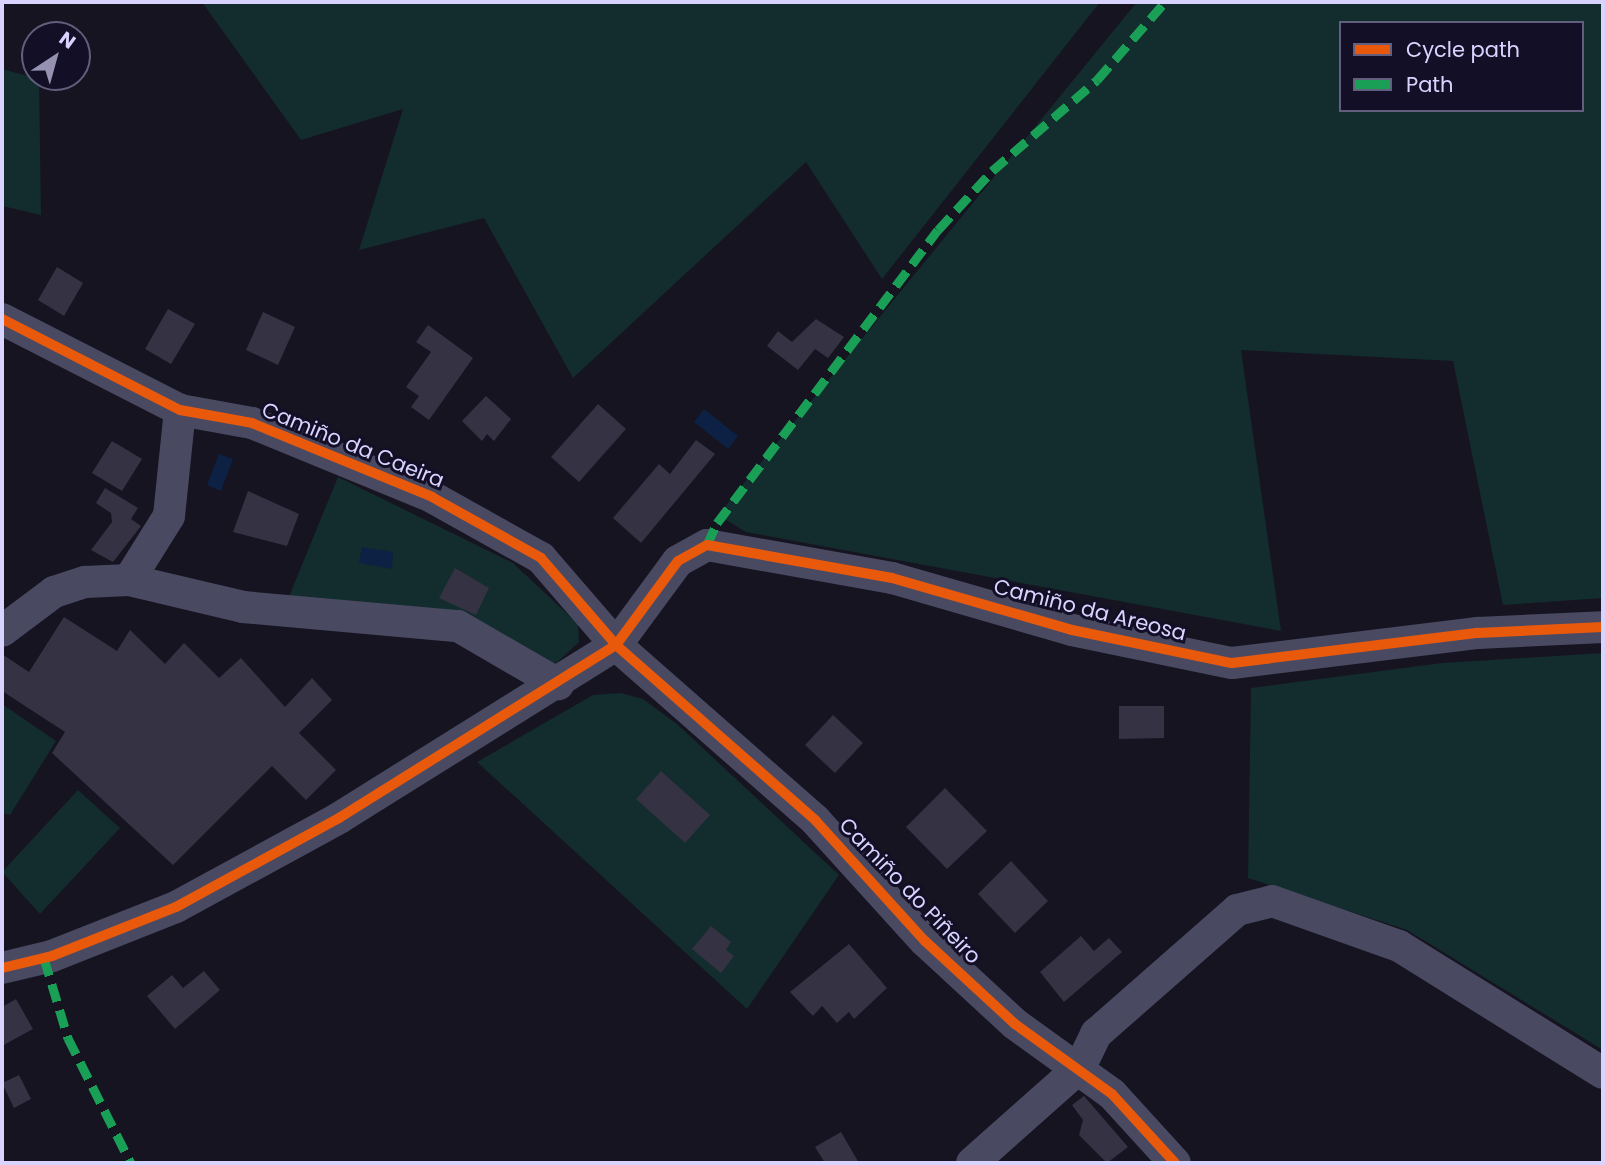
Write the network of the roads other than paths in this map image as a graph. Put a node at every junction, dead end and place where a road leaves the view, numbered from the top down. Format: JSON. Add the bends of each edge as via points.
{"nodes":[{"id":1,"x":2,"y":320,"type":"edge"},
{"id":2,"x":180,"y":410,"type":"junction"},
{"id":3,"x":129,"y":580,"type":"junction"},
{"id":4,"x":1603,"y":627,"type":"edge"},
{"id":5,"x":2,"y":631,"type":"edge"},
{"id":6,"x":616,"y":645,"type":"junction"},
{"id":7,"x":558,"y":684,"type":"junction"},
{"id":8,"x":2,"y":968,"type":"edge"},
{"id":9,"x":1080,"y":1067,"type":"junction"},
{"id":10,"x":1603,"y":1073,"type":"edge"},
{"id":11,"x":972,"y":1163,"type":"edge"},
{"id":12,"x":1175,"y":1163,"type":"edge"}],
"edges":[{"from":1,"to":2,"type":"street","name":"Camiño da Caeira"},
{"from":2,"to":3,"type":"street","via":[[169,516]]},
{"from":2,"to":6,"type":"street","name":"Camiño da Caeira","via":[[252,423],[488,524],[541,558]]},
{"from":3,"to":5,"type":"street","via":[[85,582],[54,592]]},
{"from":3,"to":7,"type":"street","via":[[243,607],[458,626]]},
{"from":4,"to":6,"type":"street","name":"Camiño da Areosa","via":[[1478,633],[1232,663],[1072,630],[892,578],[707,545],[678,561]]},
{"from":6,"to":7,"type":"street","name":"Camiño da Areosa"},
{"from":6,"to":9,"type":"street","name":"Camiño do Piñeiro","via":[[816,821],[926,941],[1015,1024]]},
{"from":7,"to":8,"type":"street","name":"Camiño da Areosa","via":[[339,818],[176,906],[52,956]]},
{"from":9,"to":10,"type":"street","via":[[1096,1034],[1237,910],[1272,901],[1399,946]]},
{"from":9,"to":11,"type":"street"},
{"from":9,"to":12,"type":"street","name":"Camiño do Piñeiro"}]}
